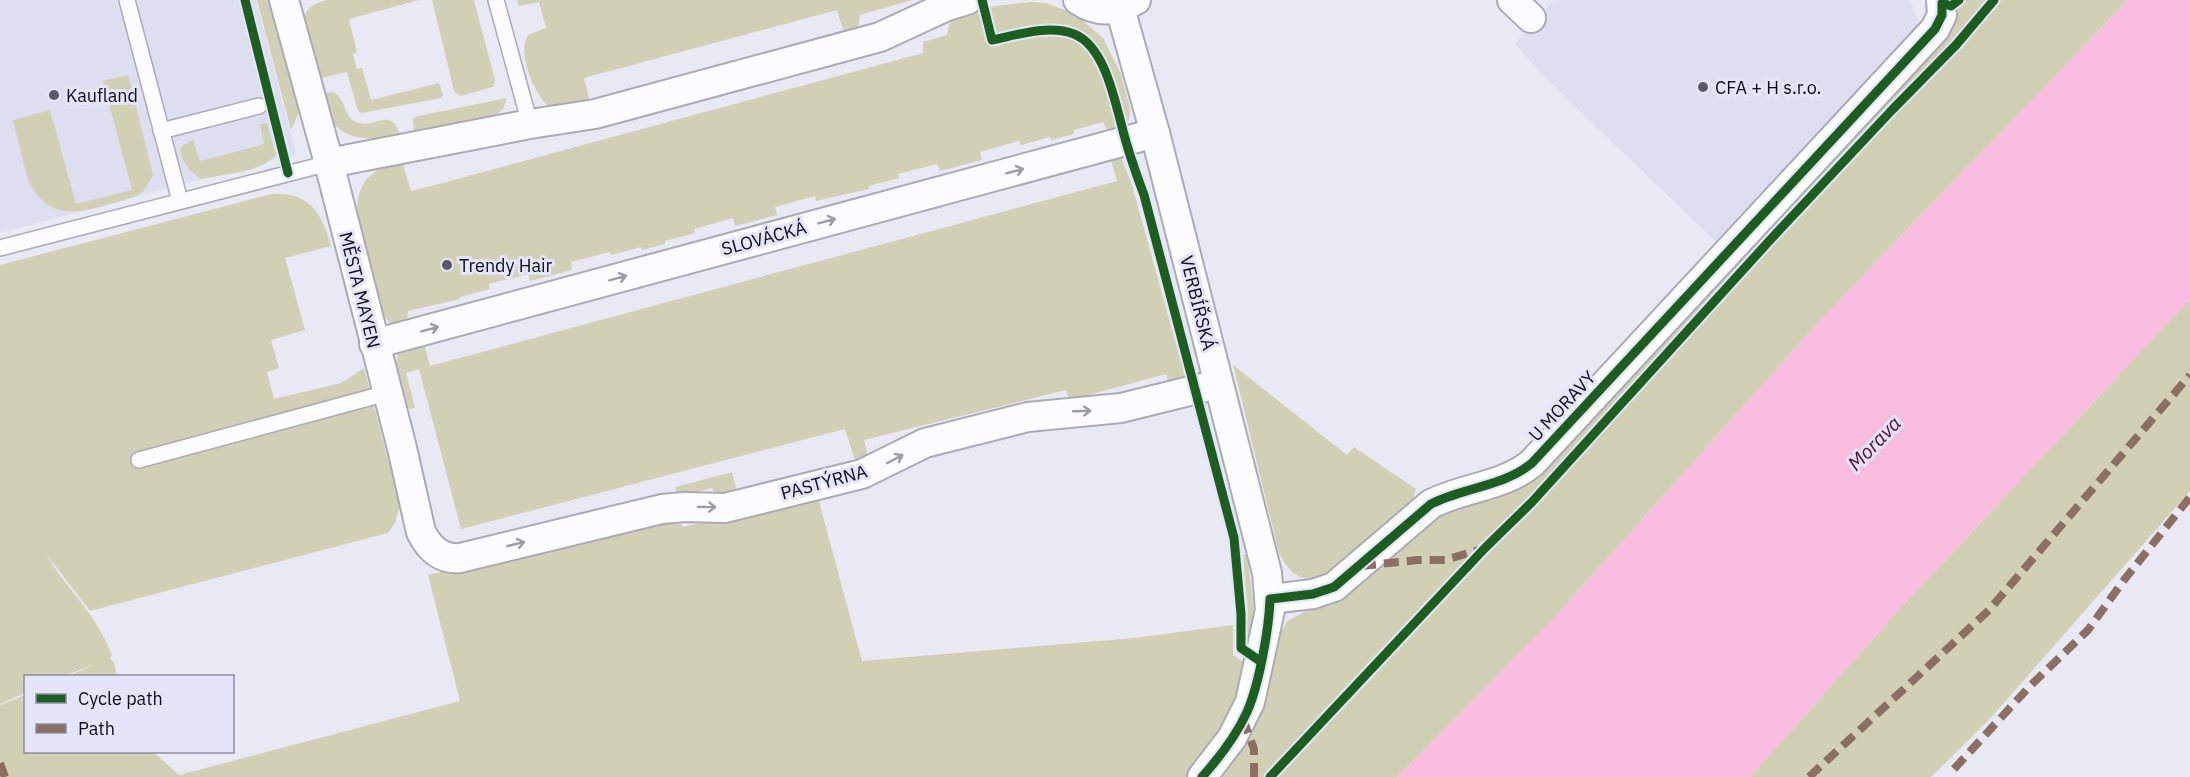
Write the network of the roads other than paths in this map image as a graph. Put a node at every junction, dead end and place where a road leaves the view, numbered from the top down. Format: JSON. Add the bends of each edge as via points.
{"nodes":[{"id":1,"x":127,"y":0,"type":"edge"},
{"id":2,"x":284,"y":0,"type":"edge"},
{"id":3,"x":496,"y":0,"type":"edge"},
{"id":4,"x":967,"y":0,"type":"edge"},
{"id":5,"x":1078,"y":0,"type":"edge"},
{"id":6,"x":1942,"y":2,"type":"edge"},
{"id":7,"x":1128,"y":4,"type":"edge"},
{"id":8,"x":259,"y":106,"type":"dead end"},
{"id":9,"x":531,"y":124,"type":"junction"},
{"id":10,"x":161,"y":131,"type":"junction"},
{"id":11,"x":1155,"y":133,"type":"junction"},
{"id":12,"x":328,"y":163,"type":"junction"},
{"id":13,"x":180,"y":201,"type":"junction"},
{"id":14,"x":0,"y":248,"type":"edge"},
{"id":15,"x":374,"y":344,"type":"junction"},
{"id":16,"x":1218,"y":384,"type":"junction"},
{"id":17,"x":387,"y":393,"type":"junction"},
{"id":18,"x":140,"y":460,"type":"dead end"},
{"id":19,"x":460,"y":558,"type":"joint"},
{"id":20,"x":1270,"y":599,"type":"junction"},
{"id":21,"x":1202,"y":777,"type":"edge"}],
"edges":[{"from":1,"to":10,"type":"lane"},
{"from":2,"to":12,"type":"street","name":"MĚSTA MAYEN"},
{"from":3,"to":9,"type":"lane"},
{"from":4,"to":9,"type":"street","via":[[880,37],[595,114]]},
{"from":5,"to":7,"type":"street","via":[[1099,9]]},
{"from":6,"to":20,"type":"street","name":"U MORAVY","via":[[1942,15],[1935,29],[1532,463],[1513,476],[1431,504],[1334,586],[1313,594]]},
{"from":7,"to":11,"type":"street","name":"VERBÍŘSKÁ"},
{"from":8,"to":10,"type":"lane"},
{"from":9,"to":12,"type":"street"},
{"from":10,"to":13,"type":"lane"},
{"from":15,"to":11,"type":"street","name":"SLOVÁCKÁ","one_way":true},
{"from":11,"to":16,"type":"street","name":"VERBÍŘSKÁ"},
{"from":12,"to":13,"type":"lane"},
{"from":12,"to":15,"type":"street","name":"MĚSTA MAYEN"},
{"from":13,"to":14,"type":"lane"},
{"from":15,"to":17,"type":"street","name":"MĚSTA MAYEN"},
{"from":19,"to":16,"type":"street","name":"PASTÝRNA","one_way":true,"via":[[662,509],[725,508],[861,474],[925,443],[970,431],[1034,416],[1121,408]]},
{"from":16,"to":20,"type":"street","name":"VERBÍŘSKÁ","via":[[1268,573]]},
{"from":17,"to":18,"type":"lane"},
{"from":17,"to":19,"type":"street","name":"MĚSTA MAYEN","via":[[421,532],[440,555]]},
{"from":20,"to":21,"type":"street","via":[[1268,625],[1247,713]]}]}
